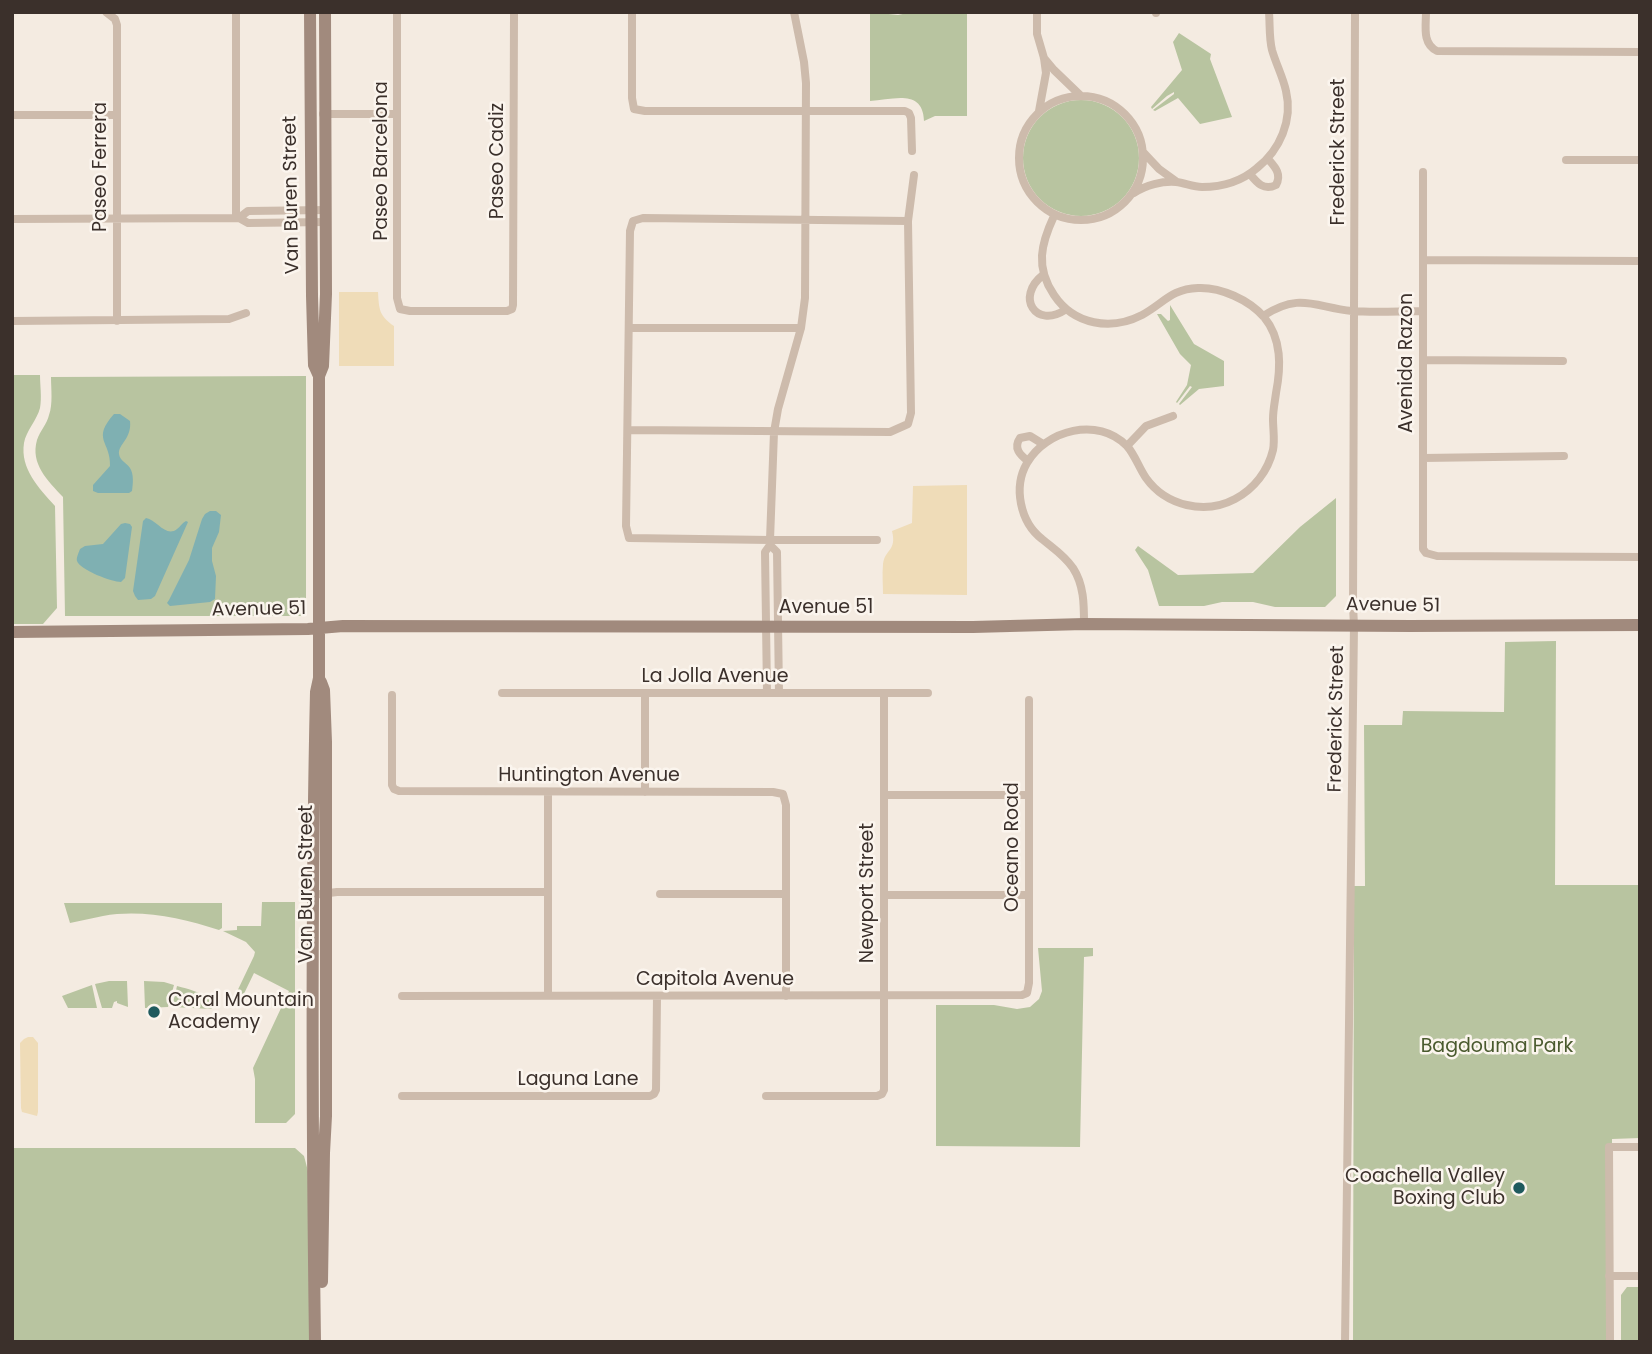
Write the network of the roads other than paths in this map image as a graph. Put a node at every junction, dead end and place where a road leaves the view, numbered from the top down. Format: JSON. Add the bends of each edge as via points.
{"nodes":[{"id":1,"x":236,"y":12,"type":"edge"},
{"id":2,"x":310,"y":12,"type":"edge"},
{"id":3,"x":325,"y":12,"type":"edge"},
{"id":4,"x":397,"y":12,"type":"edge"},
{"id":5,"x":514,"y":12,"type":"edge"},
{"id":6,"x":632,"y":12,"type":"edge"},
{"id":7,"x":794,"y":12,"type":"edge"},
{"id":8,"x":1037,"y":12,"type":"edge"},
{"id":9,"x":1269,"y":12,"type":"edge"},
{"id":10,"x":1355,"y":12,"type":"edge"},
{"id":11,"x":1426,"y":12,"type":"edge"},
{"id":12,"x":109,"y":14,"type":"edge"},
{"id":13,"x":1640,"y":52,"type":"edge"},
{"id":14,"x":1044,"y":58,"type":"junction"},
{"id":15,"x":1082,"y":96,"type":"junction"},
{"id":16,"x":806,"y":111,"type":"junction"},
{"id":17,"x":1039,"y":111,"type":"junction"},
{"id":18,"x":310,"y":114,"type":"junction"},
{"id":19,"x":326,"y":114,"type":"junction"},
{"id":20,"x":397,"y":114,"type":"junction"},
{"id":21,"x":12,"y":115,"type":"edge"},
{"id":22,"x":116,"y":115,"type":"junction"},
{"id":23,"x":912,"y":151,"type":"dead end"},
{"id":24,"x":1143,"y":152,"type":"junction"},
{"id":25,"x":1268,"y":159,"type":"junction"},
{"id":26,"x":1566,"y":160,"type":"dead end"},
{"id":27,"x":1640,"y":160,"type":"edge"},
{"id":28,"x":1423,"y":172,"type":"dead end"},
{"id":29,"x":1250,"y":174,"type":"junction"},
{"id":30,"x":914,"y":175,"type":"dead end"},
{"id":31,"x":1177,"y":182,"type":"junction"},
{"id":32,"x":1132,"y":194,"type":"junction"},
{"id":33,"x":311,"y":216,"type":"junction"},
{"id":34,"x":326,"y":216,"type":"junction"},
{"id":35,"x":1054,"y":216,"type":"junction"},
{"id":36,"x":116,"y":218,"type":"junction"},
{"id":37,"x":238,"y":218,"type":"junction"},
{"id":38,"x":12,"y":219,"type":"edge"},
{"id":39,"x":806,"y":220,"type":"junction"},
{"id":40,"x":908,"y":221,"type":"junction"},
{"id":41,"x":1423,"y":260,"type":"junction"},
{"id":42,"x":1640,"y":261,"type":"edge"},
{"id":43,"x":1043,"y":275,"type":"junction"},
{"id":44,"x":400,"y":309,"type":"joint"},
{"id":45,"x":1065,"y":310,"type":"junction"},
{"id":46,"x":1354,"y":311,"type":"junction"},
{"id":47,"x":1423,"y":311,"type":"junction"},
{"id":48,"x":246,"y":313,"type":"dead end"},
{"id":49,"x":1263,"y":316,"type":"junction"},
{"id":50,"x":12,"y":321,"type":"edge"},
{"id":51,"x":117,"y":321,"type":"junction"},
{"id":52,"x":629,"y":328,"type":"junction"},
{"id":53,"x":801,"y":328,"type":"junction"},
{"id":54,"x":1423,"y":360,"type":"junction"},
{"id":55,"x":1563,"y":361,"type":"dead end"},
{"id":56,"x":319,"y":376,"type":"junction"},
{"id":57,"x":1173,"y":416,"type":"dead end"},
{"id":58,"x":628,"y":430,"type":"junction"},
{"id":59,"x":774,"y":432,"type":"junction"},
{"id":60,"x":1043,"y":444,"type":"junction"},
{"id":61,"x":1126,"y":446,"type":"junction"},
{"id":62,"x":1564,"y":456,"type":"dead end"},
{"id":63,"x":1423,"y":458,"type":"junction"},
{"id":64,"x":1028,"y":461,"type":"junction"},
{"id":65,"x":877,"y":540,"type":"dead end"},
{"id":66,"x":770,"y":542,"type":"junction"},
{"id":67,"x":1640,"y":556,"type":"edge"},
{"id":68,"x":1084,"y":624,"type":"junction"},
{"id":69,"x":1354,"y":625,"type":"junction"},
{"id":70,"x":1640,"y":625,"type":"edge"},
{"id":71,"x":773,"y":627,"type":"junction"},
{"id":72,"x":319,"y":628,"type":"junction"},
{"id":73,"x":12,"y":632,"type":"edge"},
{"id":74,"x":319,"y":678,"type":"junction"},
{"id":75,"x":502,"y":692,"type":"dead end"},
{"id":76,"x":645,"y":692,"type":"junction"},
{"id":77,"x":767,"y":692,"type":"junction"},
{"id":78,"x":779,"y":692,"type":"junction"},
{"id":79,"x":884,"y":692,"type":"junction"},
{"id":80,"x":928,"y":692,"type":"dead end"},
{"id":81,"x":392,"y":695,"type":"dead end"},
{"id":82,"x":1029,"y":700,"type":"dead end"},
{"id":83,"x":548,"y":792,"type":"junction"},
{"id":84,"x":645,"y":792,"type":"junction"},
{"id":85,"x":884,"y":794,"type":"junction"},
{"id":86,"x":1029,"y":794,"type":"junction"},
{"id":87,"x":548,"y":892,"type":"junction"},
{"id":88,"x":326,"y":894,"type":"junction"},
{"id":89,"x":660,"y":894,"type":"dead end"},
{"id":90,"x":786,"y":894,"type":"junction"},
{"id":91,"x":312,"y":895,"type":"junction"},
{"id":92,"x":884,"y":895,"type":"junction"},
{"id":93,"x":1029,"y":895,"type":"junction"},
{"id":94,"x":1027,"y":993,"type":"joint"},
{"id":95,"x":402,"y":996,"type":"dead end"},
{"id":96,"x":548,"y":996,"type":"junction"},
{"id":97,"x":657,"y":996,"type":"junction"},
{"id":98,"x":786,"y":996,"type":"junction"},
{"id":99,"x":884,"y":996,"type":"junction"},
{"id":100,"x":312,"y":1073,"type":"junction"},
{"id":101,"x":402,"y":1096,"type":"dead end"},
{"id":102,"x":766,"y":1096,"type":"dead end"},
{"id":103,"x":306,"y":1140,"type":"dead end"},
{"id":104,"x":1640,"y":1147,"type":"edge"},
{"id":105,"x":1609,"y":1276,"type":"junction"},
{"id":106,"x":1640,"y":1276,"type":"edge"},
{"id":107,"x":315,"y":1342,"type":"edge"},
{"id":108,"x":322,"y":1342,"type":"edge"},
{"id":109,"x":1345,"y":1342,"type":"edge"},
{"id":110,"x":1610,"y":1342,"type":"edge"}],
"edges":[{"from":1,"to":37,"type":"street"},
{"from":2,"to":18,"type":"street","name":"Van Buren Street"},
{"from":3,"to":19,"type":"street","name":"Van Buren Street"},
{"from":4,"to":20,"type":"street","name":"Paseo Barcelona"},
{"from":5,"to":44,"type":"street","name":"Paseo Cadiz","via":[[512,309]]},
{"from":6,"to":16,"type":"street","via":[[634,109]]},
{"from":7,"to":16,"type":"street","via":[[804,62]]},
{"from":8,"to":14,"type":"street"},
{"from":9,"to":25,"type":"street","via":[[1271,43],[1288,99],[1285,128]]},
{"from":10,"to":46,"type":"street","name":"Frederick Street"},
{"from":11,"to":13,"type":"street","via":[[1427,43],[1437,51]]},
{"from":12,"to":22,"type":"street","name":"Paseo Ferrera","via":[[117,25]]},
{"from":14,"to":15,"type":"street"},
{"from":14,"to":17,"type":"street"},
{"from":15,"to":17,"type":"street"},
{"from":15,"to":24,"type":"street","via":[[1104,101],[1125,114],[1137,131]]},
{"from":16,"to":23,"type":"street","via":[[905,111],[912,124]]},
{"from":16,"to":39,"type":"street"},
{"from":17,"to":35,"type":"street","via":[[1023,134],[1019,168],[1032,196]]},
{"from":18,"to":19,"type":"street"},
{"from":18,"to":33,"type":"street","name":"Van Buren Street"},
{"from":19,"to":20,"type":"street"},
{"from":19,"to":34,"type":"street","name":"Van Buren Street"},
{"from":20,"to":44,"type":"street","name":"Paseo Barcelona"},
{"from":21,"to":22,"type":"street"},
{"from":22,"to":36,"type":"street","name":"Paseo Ferrera"},
{"from":24,"to":31,"type":"street"},
{"from":24,"to":32,"type":"street"},
{"from":25,"to":29,"type":"street"},
{"from":25,"to":29,"type":"street","via":[[1279,175],[1276,185],[1265,188]]},
{"from":26,"to":27,"type":"street"},
{"from":28,"to":41,"type":"street","name":"Avenida Razon"},
{"from":29,"to":31,"type":"street","via":[[1219,186]]},
{"from":30,"to":40,"type":"street"},
{"from":31,"to":32,"type":"street","via":[[1144,187]]},
{"from":32,"to":35,"type":"street","via":[[1105,215],[1080,220]]},
{"from":33,"to":34,"type":"street"},
{"from":33,"to":37,"type":"street","via":[[248,211]]},
{"from":33,"to":56,"type":"street","name":"Van Buren Street","via":[[314,365]]},
{"from":34,"to":56,"type":"street","name":"Van Buren Street","via":[[323,366]]},
{"from":35,"to":43,"type":"street","via":[[1043,244]]},
{"from":36,"to":37,"type":"street"},
{"from":36,"to":38,"type":"street"},
{"from":36,"to":51,"type":"street","name":"Paseo Ferrera"},
{"from":39,"to":40,"type":"street"},
{"from":39,"to":52,"type":"street","via":[[634,221],[630,231]]},
{"from":39,"to":53,"type":"street"},
{"from":40,"to":59,"type":"street","via":[[908,424],[890,432]]},
{"from":41,"to":42,"type":"street"},
{"from":41,"to":47,"type":"street","name":"Avenida Razon"},
{"from":43,"to":45,"type":"street"},
{"from":43,"to":45,"type":"street","via":[[1031,290],[1033,308],[1049,317]]},
{"from":45,"to":49,"type":"street","via":[[1088,321],[1121,323],[1145,314],[1176,292],[1201,288],[1243,300]]},
{"from":46,"to":47,"type":"street"},
{"from":46,"to":49,"type":"street","via":[[1294,303]]},
{"from":46,"to":69,"type":"street","name":"Frederick Street"},
{"from":47,"to":54,"type":"street","name":"Avenida Razon"},
{"from":48,"to":51,"type":"street","via":[[229,319]]},
{"from":49,"to":61,"type":"street","via":[[1276,340],[1280,375],[1273,449],[1258,481],[1230,502],[1185,506],[1155,488]]},
{"from":50,"to":51,"type":"street"},
{"from":52,"to":53,"type":"street"},
{"from":52,"to":58,"type":"street"},
{"from":53,"to":59,"type":"street"},
{"from":54,"to":55,"type":"street"},
{"from":54,"to":63,"type":"street","name":"Avenida Razon"},
{"from":56,"to":72,"type":"street","name":"Van Buren Street"},
{"from":57,"to":61,"type":"street","via":[[1146,426]]},
{"from":58,"to":59,"type":"street"},
{"from":58,"to":66,"type":"street","via":[[629,538]]},
{"from":59,"to":66,"type":"street"},
{"from":60,"to":61,"type":"street","via":[[1069,432],[1090,430]]},
{"from":60,"to":64,"type":"street"},
{"from":60,"to":64,"type":"street","via":[[1030,436],[1020,438],[1017,450]]},
{"from":62,"to":63,"type":"street"},
{"from":63,"to":67,"type":"street","name":"Avenida Razon","via":[[1422,542],[1426,553]]},
{"from":64,"to":68,"type":"street","via":[[1019,493],[1022,508],[1035,532],[1062,553],[1074,571],[1084,600]]},
{"from":65,"to":66,"type":"street"},
{"from":66,"to":71,"type":"street","via":[[765,552]]},
{"from":68,"to":69,"type":"street","name":"Avenue 51"},
{"from":68,"to":71,"type":"street","name":"Avenue 51"},
{"from":69,"to":70,"type":"street","name":"Avenue 51"},
{"from":69,"to":109,"type":"street","name":"Frederick Street"},
{"from":71,"to":72,"type":"street","name":"Avenue 51"},
{"from":71,"to":77,"type":"street"},
{"from":71,"to":78,"type":"street"},
{"from":72,"to":73,"type":"street","name":"Avenue 51"},
{"from":72,"to":74,"type":"street","name":"Van Buren Street"},
{"from":74,"to":88,"type":"street","name":"Van Buren Street","via":[[325,715]]},
{"from":74,"to":91,"type":"street","name":"Van Buren Street"},
{"from":75,"to":76,"type":"street","name":"La Jolla Avenue"},
{"from":76,"to":77,"type":"street","name":"La Jolla Avenue"},
{"from":76,"to":84,"type":"street"},
{"from":77,"to":78,"type":"street","name":"La Jolla Avenue"},
{"from":78,"to":79,"type":"street","name":"La Jolla Avenue"},
{"from":79,"to":80,"type":"street","name":"La Jolla Avenue"},
{"from":79,"to":85,"type":"street","name":"Newport Street"},
{"from":81,"to":83,"type":"street","name":"Huntington Avenue","via":[[394,789]]},
{"from":82,"to":86,"type":"street","name":"Oceano Road"},
{"from":83,"to":84,"type":"street","name":"Huntington Avenue"},
{"from":83,"to":87,"type":"street"},
{"from":84,"to":90,"type":"street","name":"Huntington Avenue","via":[[783,794]]},
{"from":85,"to":86,"type":"street"},
{"from":85,"to":92,"type":"street","name":"Newport Street"},
{"from":86,"to":93,"type":"street","name":"Oceano Road"},
{"from":87,"to":88,"type":"street"},
{"from":87,"to":96,"type":"street"},
{"from":88,"to":91,"type":"street"},
{"from":88,"to":108,"type":"street","name":"Van Buren Street"},
{"from":89,"to":90,"type":"street"},
{"from":90,"to":98,"type":"street"},
{"from":91,"to":100,"type":"street","name":"Van Buren Street"},
{"from":92,"to":93,"type":"street"},
{"from":92,"to":99,"type":"street","name":"Newport Street"},
{"from":93,"to":94,"type":"street","name":"Oceano Road"},
{"from":94,"to":99,"type":"street","name":"Capitola Avenue"},
{"from":95,"to":96,"type":"street","name":"Capitola Avenue"},
{"from":96,"to":97,"type":"street","name":"Capitola Avenue"},
{"from":97,"to":98,"type":"street","name":"Capitola Avenue"},
{"from":97,"to":101,"type":"street","name":"Laguna Lane","via":[[656,1090],[650,1096]]},
{"from":98,"to":99,"type":"street","name":"Capitola Avenue"},
{"from":99,"to":102,"type":"street","name":"Newport Street","via":[[882,1094]]},
{"from":100,"to":103,"type":"street","via":[[306,1086]]},
{"from":100,"to":107,"type":"street","name":"Van Buren Street"},
{"from":104,"to":105,"type":"street","via":[[1609,1147]]},
{"from":105,"to":106,"type":"street"},
{"from":105,"to":110,"type":"street"}]}
